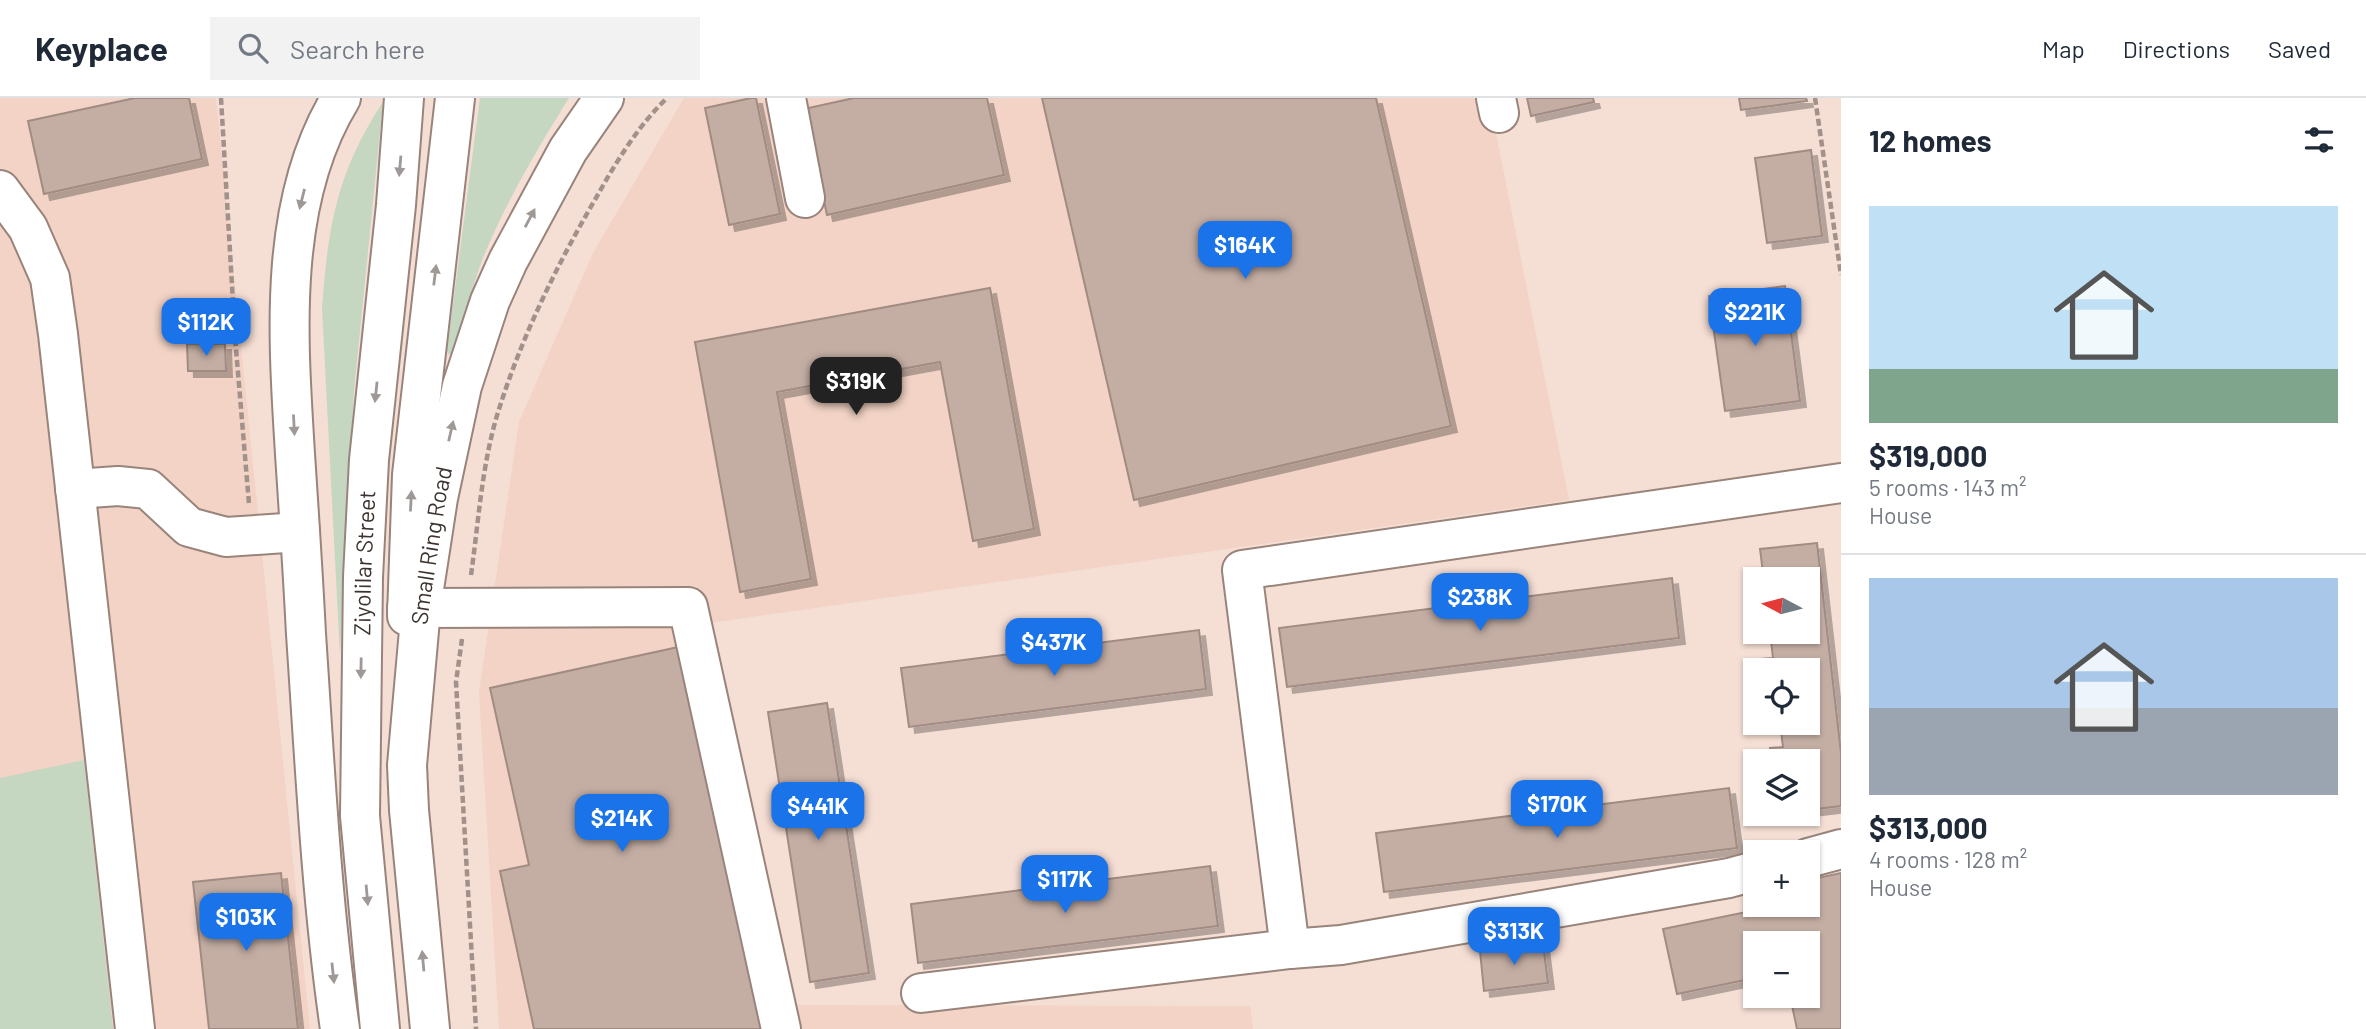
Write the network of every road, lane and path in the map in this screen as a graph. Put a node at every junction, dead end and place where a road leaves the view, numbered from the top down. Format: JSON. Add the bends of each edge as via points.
{"nodes":[{"id":1,"x":221,"y":98,"type":"edge"},
{"id":2,"x":341,"y":98,"type":"edge"},
{"id":3,"x":404,"y":98,"type":"edge"},
{"id":4,"x":455,"y":98,"type":"edge"},
{"id":5,"x":604,"y":98,"type":"edge"},
{"id":6,"x":667,"y":98,"type":"edge"},
{"id":7,"x":786,"y":98,"type":"edge"},
{"id":8,"x":1815,"y":98,"type":"edge"},
{"id":9,"x":0,"y":190,"type":"edge"},
{"id":10,"x":805,"y":198,"type":"dead end"},
{"id":11,"x":1841,"y":275,"type":"edge"},
{"id":12,"x":1841,"y":483,"type":"edge"},
{"id":13,"x":75,"y":489,"type":"junction"},
{"id":14,"x":300,"y":533,"type":"junction"},
{"id":15,"x":253,"y":536,"type":"junction"},
{"id":16,"x":414,"y":608,"type":"junction"},
{"id":17,"x":466,"y":608,"type":"junction"},
{"id":18,"x":1841,"y":849,"type":"edge"},
{"id":19,"x":1820,"y":855,"type":"edge"},
{"id":20,"x":1743,"y":874,"type":"edge"},
{"id":21,"x":1290,"y":949,"type":"junction"},
{"id":22,"x":921,"y":993,"type":"dead end"},
{"id":23,"x":135,"y":1029,"type":"edge"},
{"id":24,"x":340,"y":1029,"type":"edge"},
{"id":25,"x":380,"y":1029,"type":"edge"},
{"id":26,"x":430,"y":1029,"type":"edge"},
{"id":27,"x":477,"y":1029,"type":"edge"},
{"id":28,"x":781,"y":1029,"type":"edge"}],
"edges":[{"from":1,"to":15,"type":"path"},
{"from":2,"to":14,"type":"main road","one_way":true,"via":[[322,134],[299,209],[292,284],[292,379]]},
{"from":3,"to":25,"type":"main road","name":"Ziyolilar Street","one_way":true,"via":[[369,460],[363,590],[360,816]]},
{"from":16,"to":4,"type":"main road","name":"Ziyolilar Street","one_way":true,"via":[[412,475]]},
{"from":16,"to":5,"type":"main road","name":"Small Ring Road","one_way":true,"via":[[475,343],[527,223]]},
{"from":6,"to":17,"type":"path","via":[[649,116],[584,218],[545,294],[499,407],[486,462]]},
{"from":7,"to":10,"type":"main road"},
{"from":8,"to":11,"type":"path"},
{"from":9,"to":13,"type":"main road","via":[[27,228],[50,278]]},
{"from":12,"to":21,"type":"main road","via":[[1242,570]]},
{"from":13,"to":15,"type":"main road","via":[[148,489],[189,527],[226,537]]},
{"from":13,"to":23,"type":"main road"},
{"from":14,"to":15,"type":"main road"},
{"from":14,"to":24,"type":"main road","one_way":true,"via":[[325,897]]},
{"from":16,"to":17,"type":"main road"},
{"from":26,"to":16,"type":"main road","name":"Small Ring Road","one_way":true,"via":[[407,765]]},
{"from":17,"to":27,"type":"path","via":[[456,682]]},
{"from":17,"to":28,"type":"main road","via":[[688,607]]},
{"from":18,"to":19,"type":"main road"},
{"from":20,"to":21,"type":"main road","via":[[1341,946]]},
{"from":21,"to":22,"type":"main road"}]}
